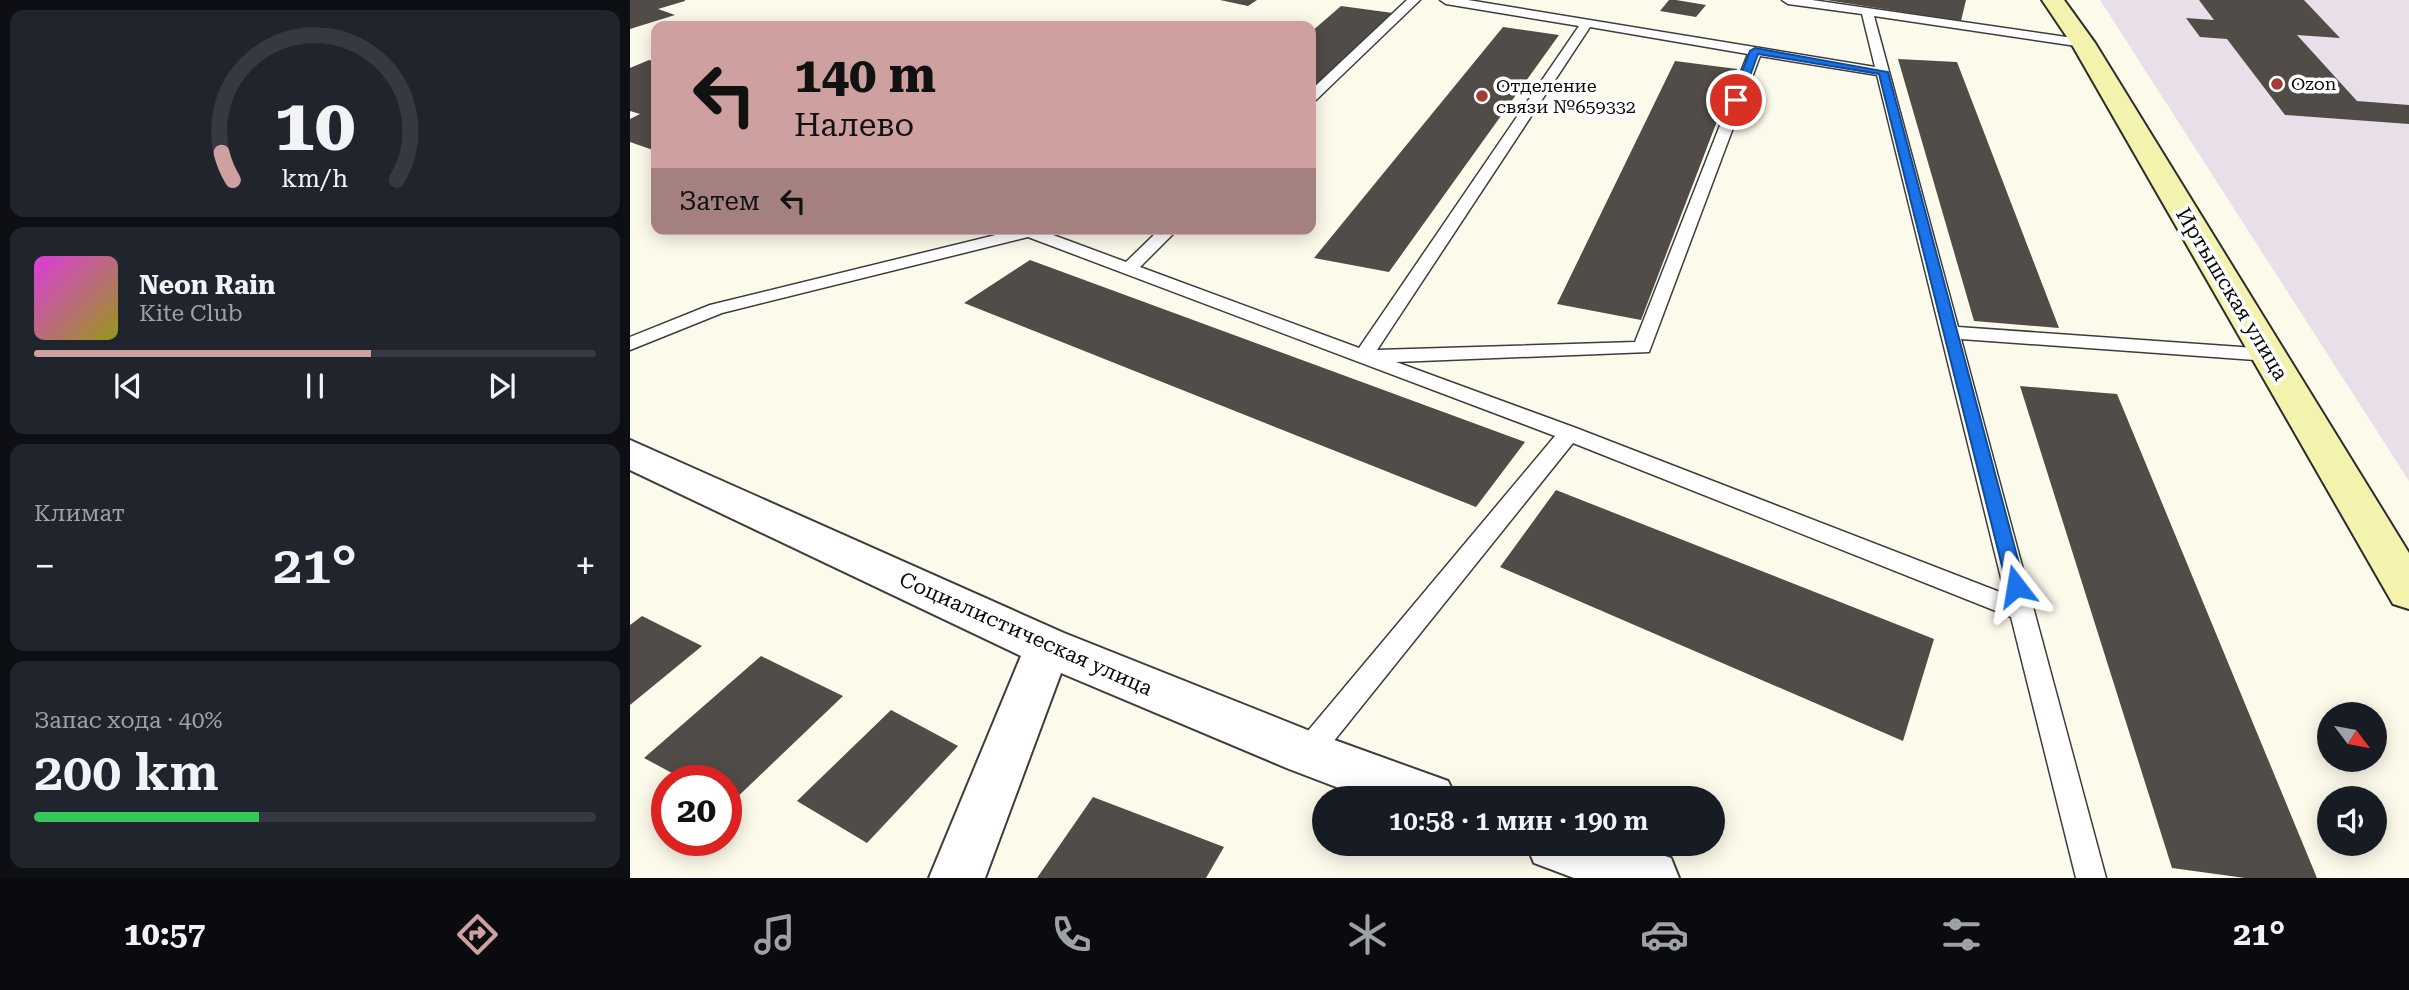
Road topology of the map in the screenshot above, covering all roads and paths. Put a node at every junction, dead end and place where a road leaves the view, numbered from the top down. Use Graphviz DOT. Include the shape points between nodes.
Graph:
graph roads {
  1 [pos="1414,0"];
  2 [pos="1446,0"];
  3 [pos="1788,0"];
  4 [pos="2053,0"];
  5 [pos="1867,12"];
  6 [pos="1587,23"];
  7 [pos="2083,43"];
  8 [pos="1755,51"];
  9 [pos="1883,72"];
  10 [pos="1316,92"];
  11 [pos="1017,235"];
  12 [pos="1037,235"];
  13 [pos="1164,235"];
  14 [pos="1128,269"];
  15 [pos="1950,332"];
  16 [pos="630,344"];
  17 [pos="2269,355"];
  18 [pos="1363,356"];
  19 [pos="1569,433"];
  20 [pos="630,454"];
  21 [pos="2409,591"];
  22 [pos="2022,611"];
  23 [pos="1048,647"];
  24 [pos="1307,752"];
  25 [pos="1398,786"];
  26 [pos="1575,859"];
  27 [pos="957,878"];
  28 [pos="1651,878"];
  29 [pos="2091,878"];
  1 -- 10 [label="lane"];
  2 -- 6 [label="lane"];
  3 -- 5 [label="lane"];
  4 -- 7 [label="main road, Иртышская улица"];
  5 -- 7 [label="lane"];
  5 -- 9 [label="lane"];
  6 -- 8 [label="lane"];
  6 -- 18 [label="lane"];
  7 -- 17 [label="main road, Иртышская улица"];
  8 -- 9 [label="lane"];
  8 -- 18 [label="lane" via="1642,348"];
  9 -- 15 [label="lane"];
  11 -- 16 [label="lane" via="716,309"];
  12 -- 14 [label="lane"];
  13 -- 14 [label="lane"];
  14 -- 18 [label="lane"];
  15 -- 17 [label="lane"];
  15 -- 22 [label="lane"];
  17 -- 21 [label="main road, Иртышская улица"];
  18 -- 19 [label="lane"];
  19 -- 22 [label="lane"];
  19 -- 24 [label="lane"];
  20 -- 23 [label="street, Социалистическая улица"];
  22 -- 29 [label="lane"];
  23 -- 24 [label="street, Социалистическая улица"];
  23 -- 27 [label="street"];
  24 -- 25 [label="street, Социалистическая улица"];
  26 -- 28 [label="street"];
}
